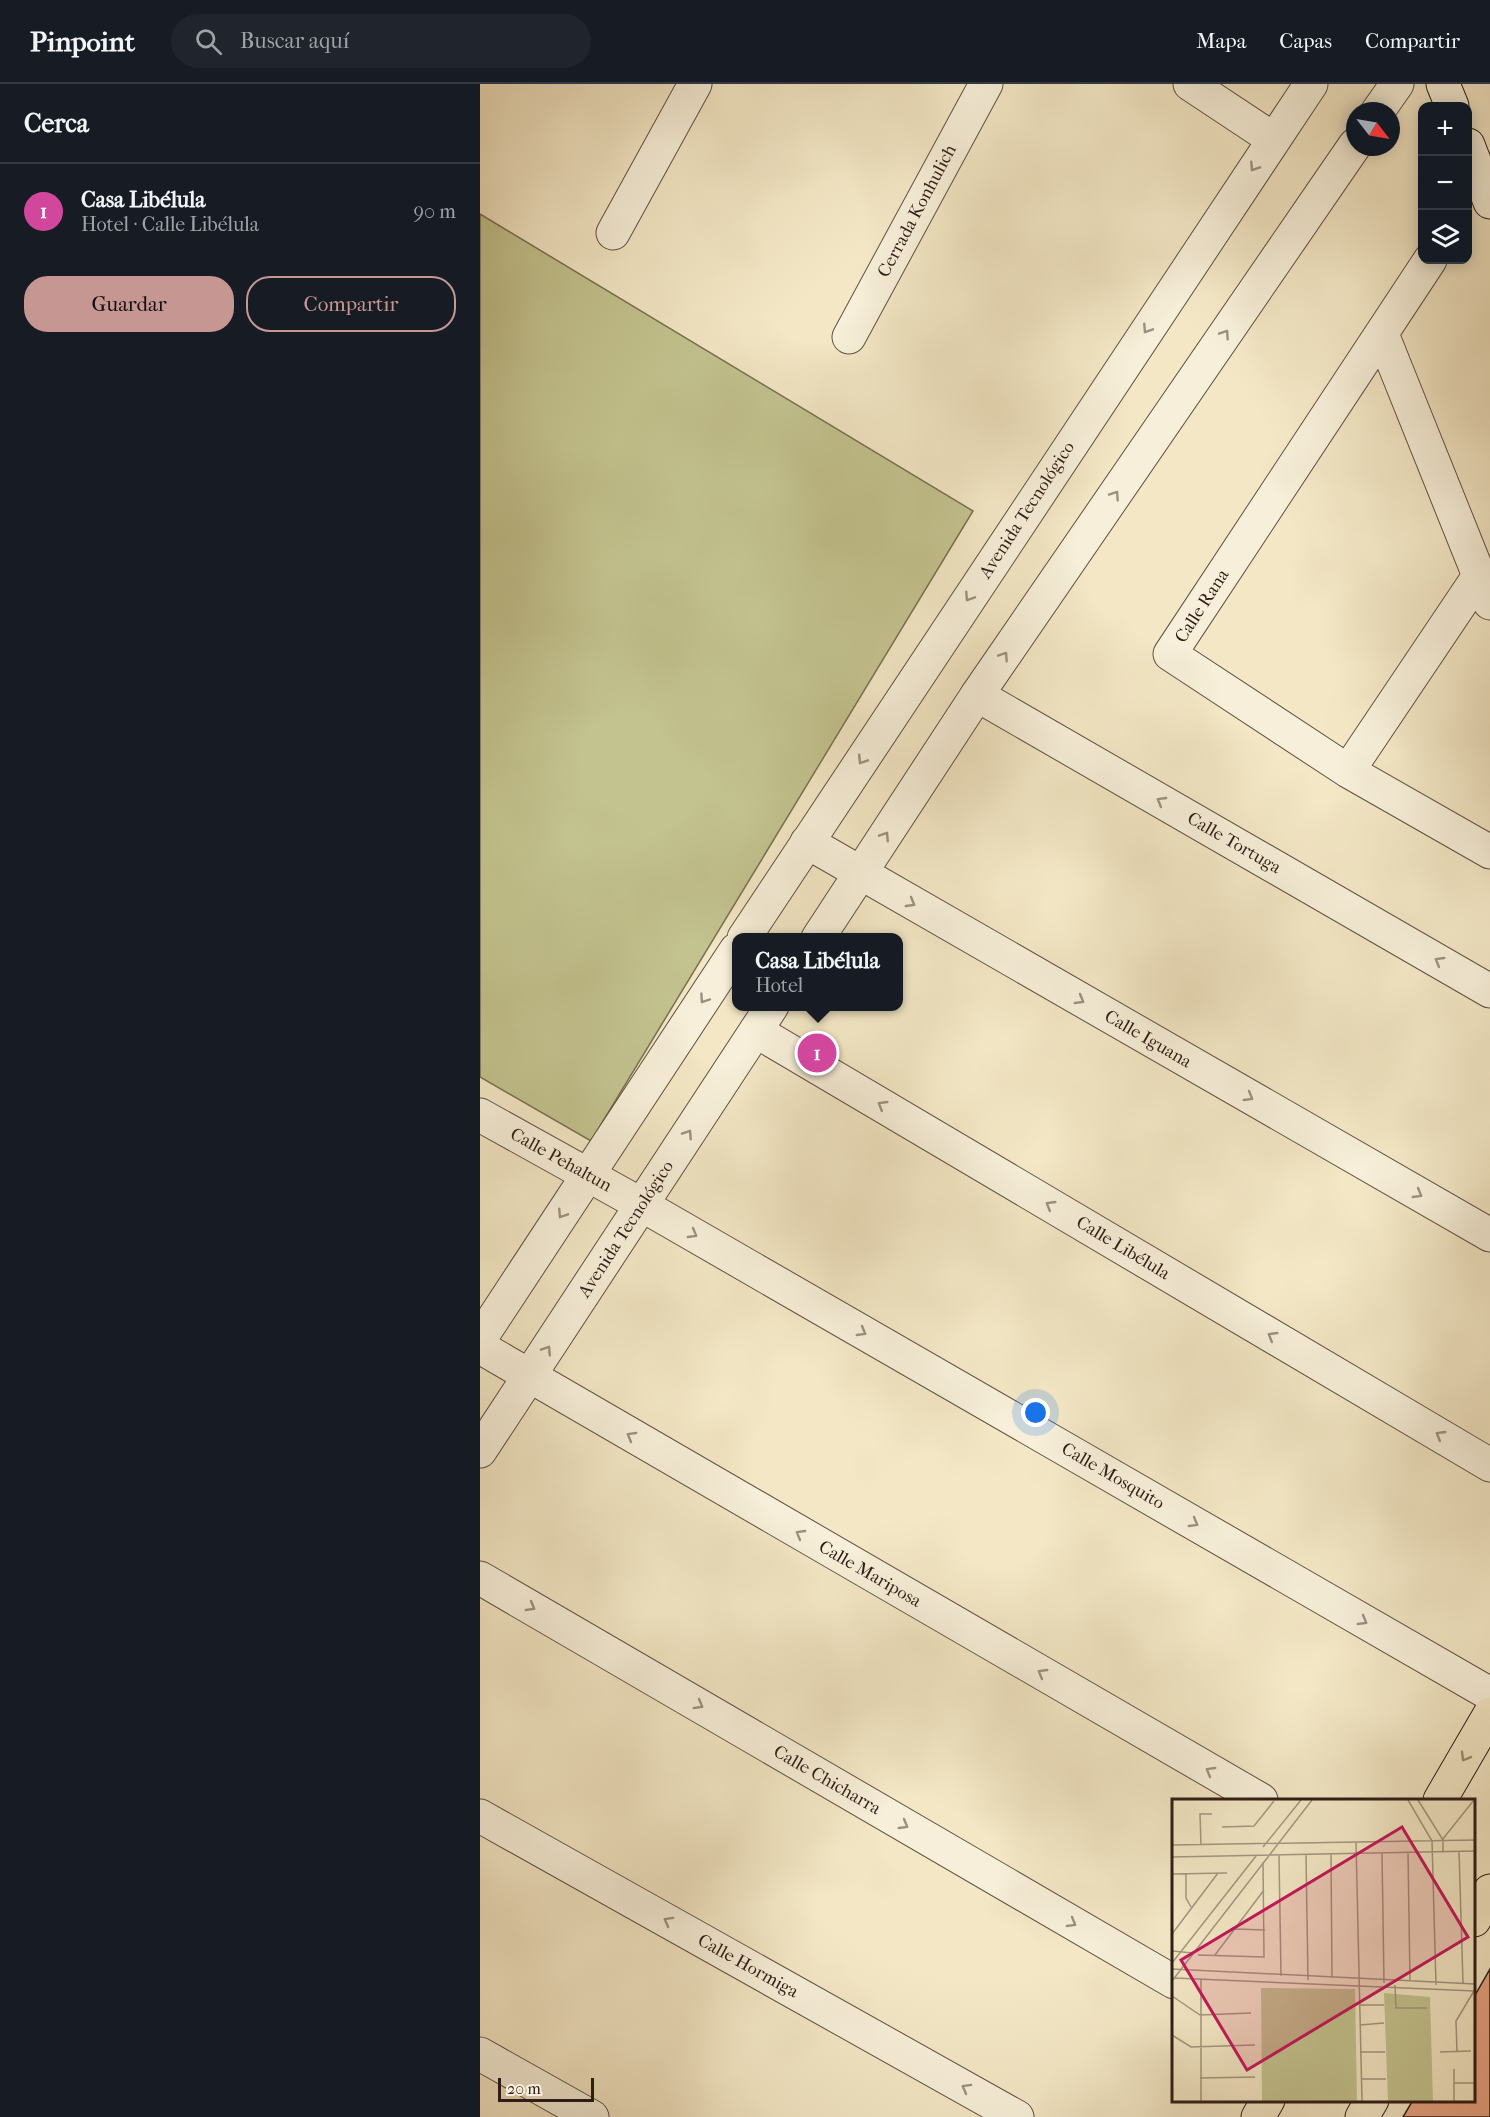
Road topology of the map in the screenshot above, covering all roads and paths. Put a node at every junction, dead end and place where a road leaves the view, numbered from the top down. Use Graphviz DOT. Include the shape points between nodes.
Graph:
graph roads {
  1 [pos="695,84"];
  2 [pos="986,84"];
  3 [pos="1190,84"];
  4 [pos="1311,84"];
  5 [pos="1397,84"];
  6 [pos="1443,84"];
  7 [pos="1384,102"];
  8 [pos="1450,102"];
  9 [pos="1273,139"];
  10 [pos="1347,156"];
  11 [pos="1472,156"];
  12 [pos="1488,192"];
  13 [pos="613,233"];
  14 [pos="1427,264"];
  15 [pos="1382,334"];
  16 [pos="849,337"];
  17 [pos="1484,590"];
  18 [pos="977,695"];
  19 [pos="1348,771"];
  20 [pos="807,842"];
  21 [pos="1490,852"];
  22 [pos="860,874"];
  23 [pos="747,933"];
  24 [pos="821,933"];
  25 [pos="732,956"];
  26 [pos="1490,990"];
  27 [pos="764,1019"];
  28 [pos="480,1115"];
  29 [pos="587,1175"];
  30 [pos="642,1205"];
  31 [pos="1490,1235"];
  32 [pos="480,1339"];
  33 [pos="480,1347"];
  34 [pos="529,1376"];
  35 [pos="481,1448"];
  36 [pos="1490,1465"];
  37 [pos="480,1578"];
  38 [pos="1490,1694"];
  39 [pos="1490,1714"];
  40 [pos="1259,1799"];
  41 [pos="1441,1799"];
  42 [pos="480,1816"];
  43 [pos="1490,1891"];
  44 [pos="1475,1917"];
  45 [pos="1172,1981"];
  46 [pos="480,2054"];
  47 [pos="1267,2102"];
  48 [pos="1370,2102"];
  49 [pos="592,2117"];
  50 [pos="1017,2117"];
  51 [pos="1258,2117"];
  52 [pos="1362,2117"];
  1 -- 13 [label="street"];
  2 -- 16 [label="street, Cerrada Konhulich"];
  3 -- 9 [label="street"];
  4 -- 9 [label="street, Avenida Tecnológico"];
  5 -- 7 [label="street"];
  6 -- 8 [label="street"];
  9 -- 20 [label="street, Avenida Tecnológico, one-way"];
  18 -- 10 [label="street, one-way"];
  11 -- 12 [label="street"];
  14 -- 15 [label="street, Calle Rana"];
  15 -- 17 [label="street"];
  15 -- 19 [label="street, Calle Rana" via="1170,654"];
  17 -- 19 [label="street"];
  22 -- 18 [label="street, one-way"];
  26 -- 18 [label="street, Calle Tortuga, one-way"];
  19 -- 21 [label="street, Calle Rana"];
  20 -- 22 [label="street, Calle Iguana"];
  20 -- 23 [label="street, Avenida Tecnológico"];
  22 -- 24 [label="street"];
  22 -- 31 [label="street, Calle Iguana, one-way"];
  25 -- 29 [label="street, one-way"];
  30 -- 27 [label="street, Avenida Tecnológico, one-way"];
  36 -- 27 [label="street, Calle Libélula, one-way"];
  28 -- 29 [label="street, Calle Pehaltun"];
  29 -- 30 [label="street, Calle Pehaltun"];
  29 -- 32 [label="street, one-way"];
  34 -- 30 [label="street, Avenida Tecnológico, one-way"];
  30 -- 38 [label="street, Calle Mosquito, one-way"];
  33 -- 34 [label="street, Calle Mariposa"];
  34 -- 35 [label="street, Avenida Tecnológico"];
  40 -- 34 [label="street, Calle Mariposa, one-way"];
  37 -- 45 [label="street, Calle Chicharra, one-way"];
  39 -- 41 [label="main road, one-way"];
  50 -- 42 [label="street, Calle Hormiga, one-way"];
  43 -- 44 [label="main road"];
  46 -- 49 [label="street"];
  47 -- 51 [label="main road"];
  48 -- 52 [label="main road"];
}
